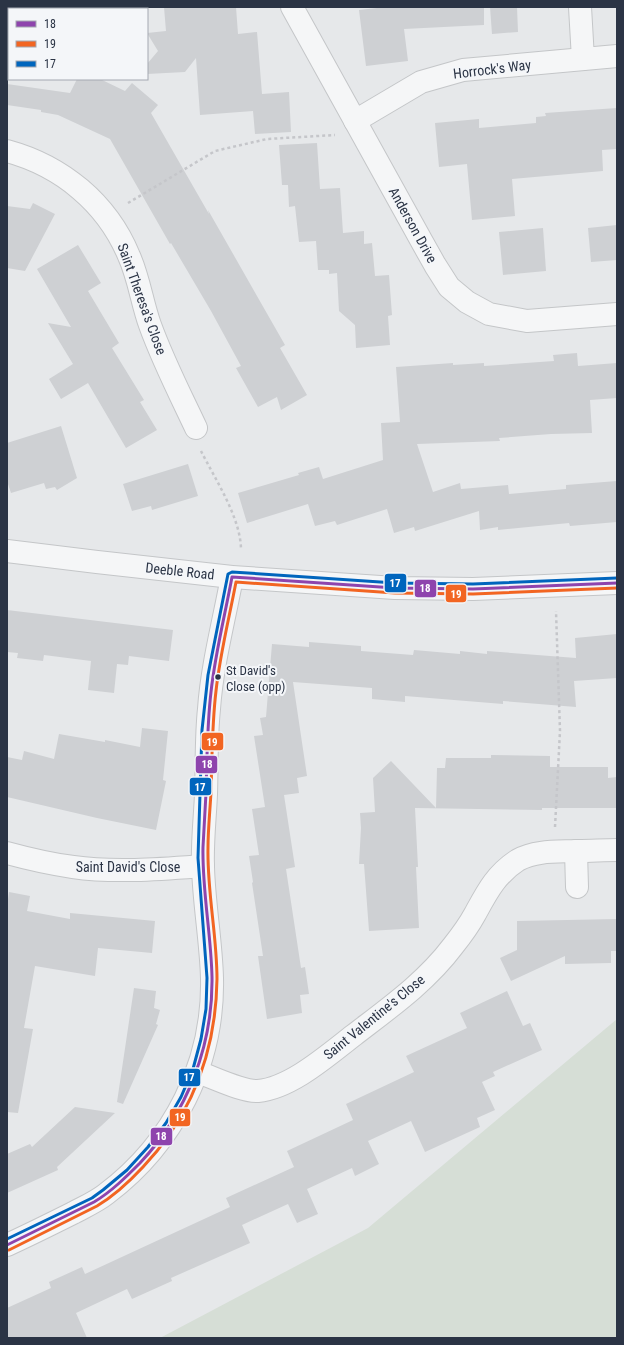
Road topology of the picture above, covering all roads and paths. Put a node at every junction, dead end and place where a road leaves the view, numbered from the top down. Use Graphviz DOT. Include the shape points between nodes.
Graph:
graph roads {
  1 [pos="292,7"];
  2 [pos="580,7"];
  3 [pos="617,56"];
  4 [pos="583,59"];
  5 [pos="356,124"];
  6 [pos="7,151"];
  7 [pos="107,216"];
  8 [pos="617,314"];
  9 [pos="196,428"];
  10 [pos="241,550"];
  11 [pos="7,551"];
  12 [pos="232,577"];
  13 [pos="617,583"];
  14 [pos="556,611"];
  15 [pos="617,850"];
  16 [pos="555,851"];
  17 [pos="576,851"];
  18 [pos="7,853"];
  19 [pos="203,866"];
  20 [pos="577,887"];
  21 [pos="197,1072"];
  22 [pos="7,1245"];
  1 -- 5 [label="street, Anderson Drive"];
  2 -- 4 [label="street"];
  3 -- 4 [label="street, Horrock's Way"];
  4 -- 5 [label="street, Horrock's Way" via="463,70 441,76 421,82"];
  5 -- 7 [label="path" via="343,135 267,139 215,151"];
  5 -- 8 [label="street, Anderson Drive" via="435,265 449,287 467,302 489,314 527,321"];
  6 -- 7 [label="street, Saint Theresa's Close" via="61,174 92,199"];
  7 -- 9 [label="street, Saint Theresa's Close" via="129,256 154,337"];
  9 -- 10 [label="path" via="194,438 232,513 241,541"];
  11 -- 12 [label="street, Deeble Road"];
  12 -- 13 [label="street, Deeble Road" via="395,588 473,589"];
  12 -- 19 [label="street" via="209,709"];
  14 -- 16 [label="path" via="560,731"];
  15 -- 17 [label="street, Saint Valentine's Close"];
  16 -- 17 [label="street, Saint Valentine's Close"];
  16 -- 21 [label="street, Saint Valentine's Close" via="519,860 506,870 484,896 449,952 430,972 404,996 293,1078 268,1089 256,1091"];
  17 -- 20 [label="street"];
  18 -- 19 [label="street, Saint David's Close" via="74,868 143,870"];
  19 -- 21 [label="street" via="212,979 207,1041"];
  21 -- 22 [label="street" via="183,1105 166,1133 126,1177 88,1206"];
}
